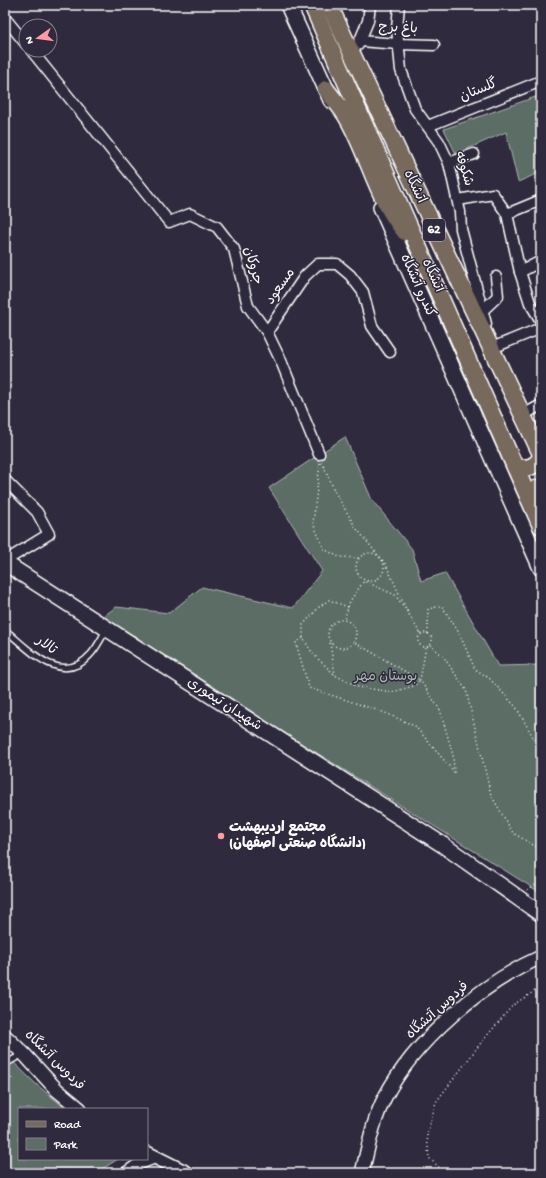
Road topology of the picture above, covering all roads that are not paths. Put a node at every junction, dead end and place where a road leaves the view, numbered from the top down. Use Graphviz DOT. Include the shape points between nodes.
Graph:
graph roads {
  1 [pos="288,5"];
  2 [pos="312,5"];
  3 [pos="329,5"];
  4 [pos="370,5"];
  5 [pos="399,5"];
  6 [pos="5,18"];
  7 [pos="18,34"];
  8 [pos="360,41"];
  9 [pos="398,44"];
  10 [pos="434,44"];
  11 [pos="353,55"];
  12 [pos="37,58"];
  13 [pos="541,81"];
  14 [pos="326,89"];
  15 [pos="428,126"];
  16 [pos="474,154"];
  17 [pos="449,163"];
  18 [pos="458,200"];
  19 [pos="541,200"];
  20 [pos="507,214"];
  21 [pos="420,248"];
  22 [pos="541,261"];
  23 [pos="520,272"];
  24 [pos="496,277"];
  25 [pos="482,311"];
  26 [pos="541,321"];
  27 [pos="541,328"];
  28 [pos="267,332"];
  29 [pos="492,348"];
  30 [pos="390,352"];
  31 [pos="541,405"];
  32 [pos="523,414"];
  33 [pos="318,454"];
  34 [pos="541,456"];
  35 [pos="515,467"];
  36 [pos="5,480"];
  37 [pos="541,487"];
  38 [pos="528,497"];
  39 [pos="541,526"];
  40 [pos="5,562"];
  41 [pos="541,568"];
  42 [pos="107,629"];
  43 [pos="5,630"];
  44 [pos="444,845"];
  45 [pos="541,907"];
  46 [pos="541,914"];
  47 [pos="539,956"];
  48 [pos="5,1036"];
  49 [pos="24,1054"];
  50 [pos="5,1064"];
  51 [pos="79,1108"];
  52 [pos="151,1155"];
  53 [pos="144,1160"];
  54 [pos="125,1173"];
  55 [pos="187,1173"];
  56 [pos="362,1173"];
  1 -- 14 [label="main road, کندرو آتشگاه"];
  2 -- 21 [label="main road, آتشگاه / 62"];
  3 -- 11 [label="main road, اتشگاه / 62"];
  4 -- 8 [label="street" via="368,21"];
  5 -- 9 [label="street, شکوفه"];
  6 -- 7 [label="street"];
  8 -- 9 [label="street, باغ برج"];
  8 -- 11 [label="street"];
  9 -- 10 [label="street, باغ برج"];
  9 -- 15 [label="street, شکوفه" via="401,70 415,108"];
  11 -- 29 [label="main road, اتشگاه / 62"];
  12 -- 28 [label="street, جروکان" via="169,222 190,214 217,227 234,249 248,306"];
  13 -- 15 [label="street, گلستان"];
  14 -- 21 [label="main road" via="347,119 382,197 397,223"];
  14 -- 41 [label="main road, کندرو آتشگاه" via="395,236"];
  15 -- 17 [label="street, شکوفه"];
  16 -- 17 [label="street"];
  17 -- 18 [label="street, شکوفه"];
  18 -- 20 [label="street" via="493,194"];
  18 -- 25 [label="street, شکوفه" via="461,230"];
  19 -- 20 [label="street"];
  20 -- 23 [label="street"];
  21 -- 35 [label="main road, آتشگاه / 62"];
  22 -- 23 [label="street"];
  23 -- 26 [label="street" via="530,303"];
  24 -- 25 [label="street" via="498,296"];
  25 -- 29 [label="street, شکوفه"];
  27 -- 29 [label="street"];
  28 -- 30 [label="street, مسعود" via="305,276 318,264 337,264 350,275 363,292 372,326"];
  28 -- 33 [label="street, جروکان"];
  29 -- 32 [label="main road, اتشگاه / 62"];
  31 -- 32 [label="street"];
  32 -- 34 [label="main road, اتشگاه / 62"];
  34 -- 35 [label="main road" via="532,467"];
  35 -- 38 [label="main road, آتشگاه / 62"];
  36 -- 40 [label="street" via="37,512 49,534"];
  37 -- 38 [label="main road"];
  38 -- 39 [label="main road, آتشگاه / 62"];
  40 -- 42 [label="main road, شهیدان تیموری"];
  42 -- 43 [label="lane, تالار" via="84,662 58,668 49,665"];
  42 -- 44 [label="main road, شهیدان تیموری"];
  44 -- 45 [label="main road, شهیدان تیموری"];
  44 -- 46 [label="main road, شهیدان تیموری"];
  47 -- 56 [label="street, فردوس آتشگاه" via="490,986 445,1022 408,1062 385,1098 370,1138"];
  48 -- 49 [label="street, فردوس آتشگاه"];
  49 -- 50 [label="lane"];
  49 -- 51 [label="street, فردوس آتشگاه" via="57,1090"];
  52 -- 55 [label="street"];
  53 -- 54 [label="street"];
}
